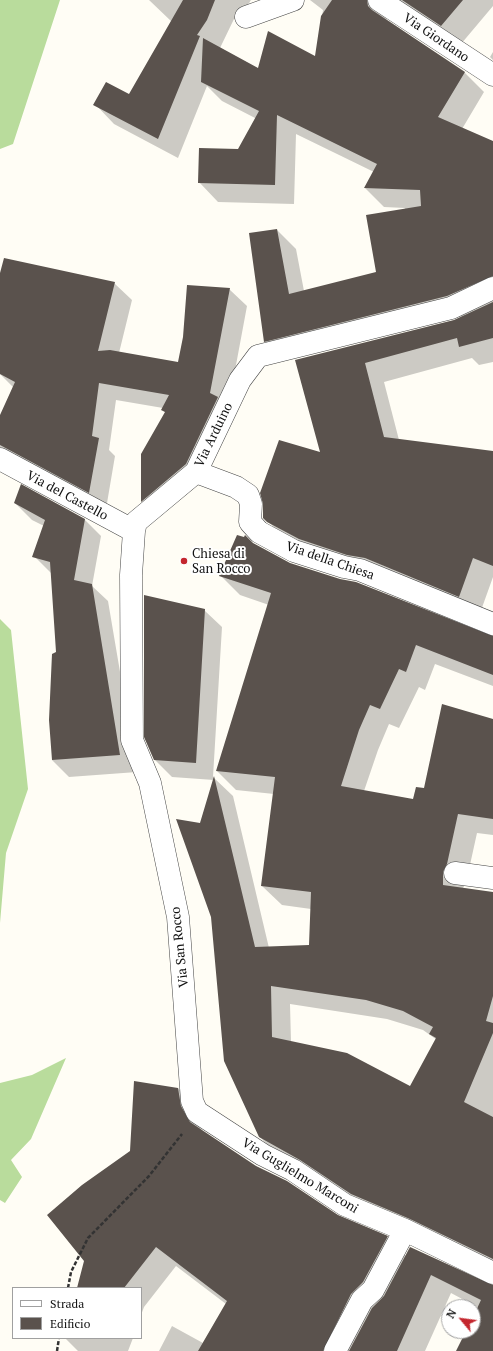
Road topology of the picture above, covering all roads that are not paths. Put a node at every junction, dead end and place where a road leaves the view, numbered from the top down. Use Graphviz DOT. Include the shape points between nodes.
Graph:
graph roads {
  1 [pos="293,0"];
  2 [pos="379,0"];
  3 [pos="246,17"];
  4 [pos="493,75"];
  5 [pos="493,288"];
  6 [pos="0,459"];
  7 [pos="196,472"];
  8 [pos="134,531"];
  9 [pos="493,624"];
  10 [pos="150,783"];
  11 [pos="455,873"];
  12 [pos="493,878"];
  13 [pos="197,1112"];
  14 [pos="405,1230"];
  15 [pos="493,1273"];
  16 [pos="335,1351"];
  1 -- 3 [label="street"];
  2 -- 4 [label="street, Via Giordano"];
  5 -- 7 [label="street, Via Arduino" via="452,308 258,356 240,380"];
  6 -- 8 [label="street, Via del Castello"];
  7 -- 8 [label="street, Via Arduino" via="136,522"];
  7 -- 9 [label="street, Via della Chiesa" via="236,487 248,495 251,504 250,522 259,532 287,547 337,565 360,570"];
  8 -- 10 [label="street, Via Arduino" via="131,575 132,740"];
  10 -- 13 [label="street, Via San Rocco" via="178,917 192,1102"];
  11 -- 12 [label="street"];
  13 -- 14 [label="street, Via Guglielmo Marconi" via="263,1156 293,1170 345,1205"];
  14 -- 15 [label="street, Via Guglielmo Marconi"];
  14 -- 16 [label="street" via="373,1290 362,1300"];
}
